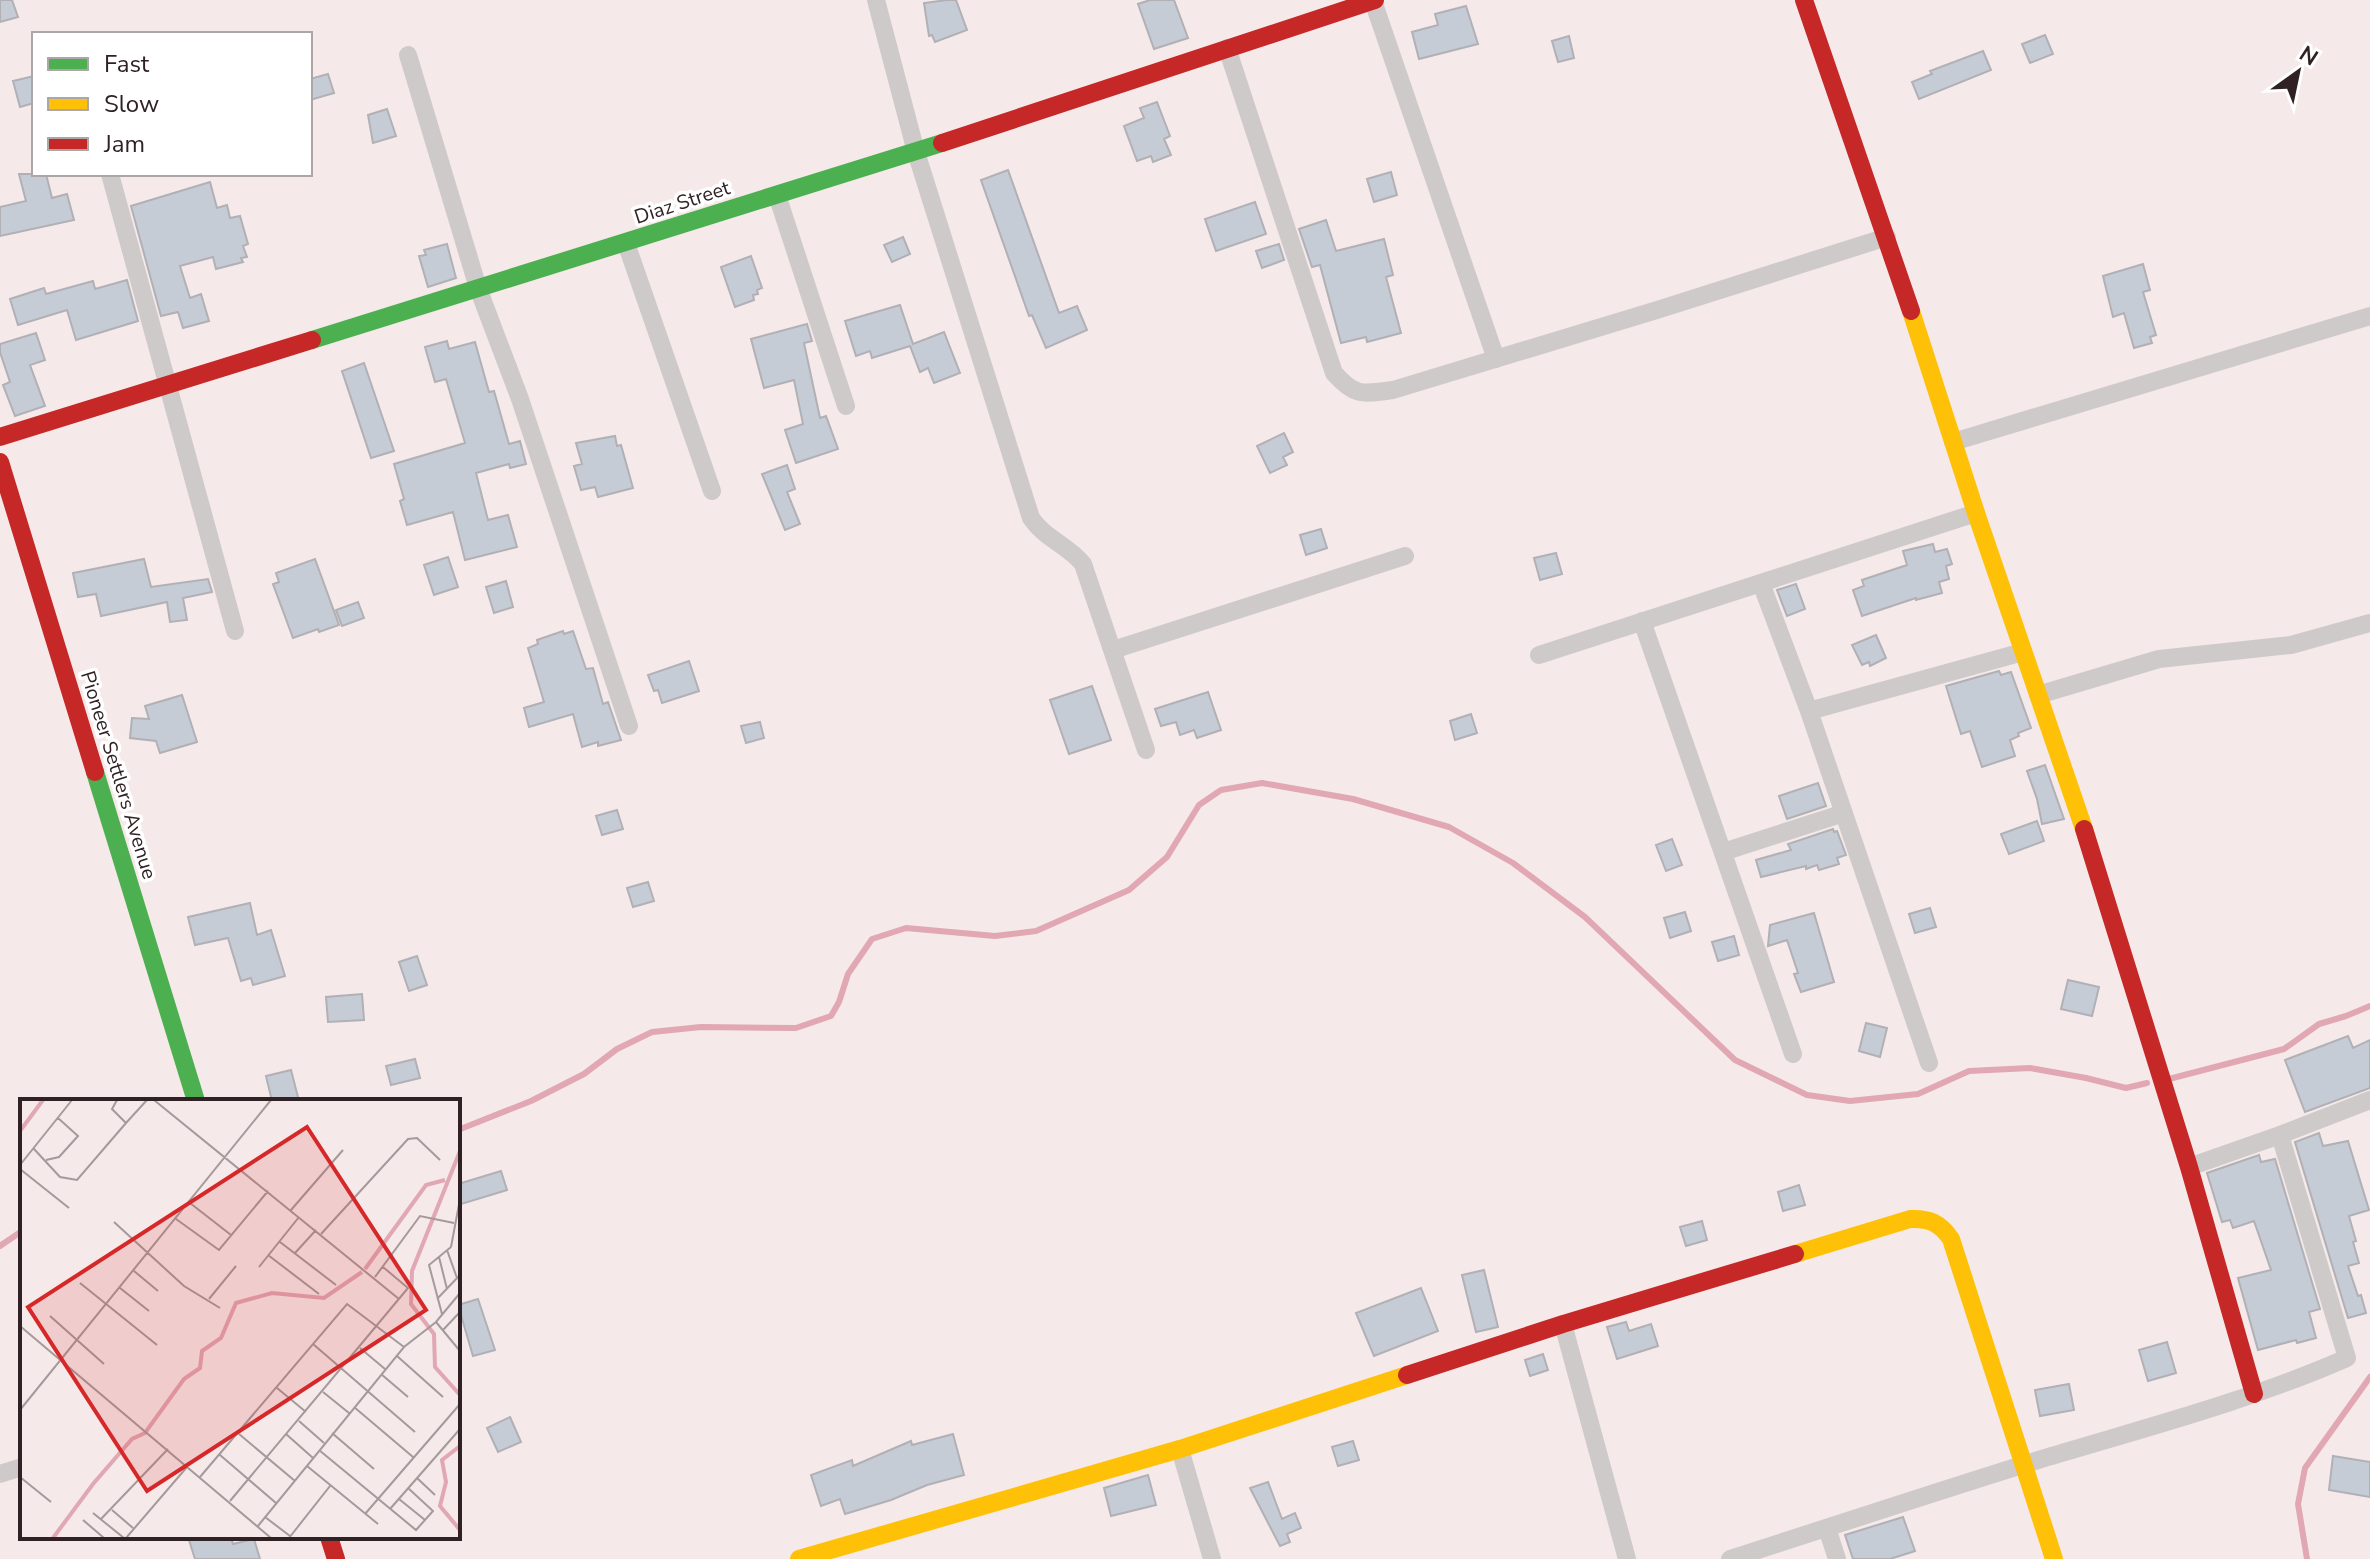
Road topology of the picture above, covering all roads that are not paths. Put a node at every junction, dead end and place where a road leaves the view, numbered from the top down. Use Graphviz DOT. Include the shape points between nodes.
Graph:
graph roads {
  1 [pos="876,0"];
  2 [pos="1374,0"];
  3 [pos="1804,0"];
  4 [pos="1227,48"];
  5 [pos="408,55"];
  6 [pos="916,152"];
  7 [pos="111,176"];
  8 [pos="777,195"];
  9 [pos="1887,237"];
  10 [pos="626,243"];
  11 [pos="478,288"];
  12 [pos="2370,316"];
  13 [pos="1496,359"];
  14 [pos="167,385"];
  15 [pos="846,406"];
  16 [pos="0,437"];
  17 [pos="1953,442"];
  18 [pos="0,462"];
  19 [pos="712,491"];
  20 [pos="1976,513"];
  21 [pos="1405,556"];
  22 [pos="1761,583"];
  23 [pos="1642,621"];
  24 [pos="2370,623"];
  25 [pos="235,631"];
  26 [pos="1113,650"];
  27 [pos="2023,652"];
  28 [pos="1539,655"];
  29 [pos="2038,695"];
  30 [pos="1809,711"];
  31 [pos="629,726"];
  32 [pos="1146,750"];
  33 [pos="1844,813"];
  34 [pos="1723,852"];
  35 [pos="1793,1054"];
  36 [pos="1929,1063"];
  37 [pos="195,1099"];
  38 [pos="2370,1100"];
  39 [pos="2280,1135"];
  40 [pos="2189,1167"];
  41 [pos="1563,1324"];
  42 [pos="2254,1394"];
  43 [pos="1180,1449"];
  44 [pos="2025,1464"];
  45 [pos="20,1468"];
  46 [pos="0,1474"];
  47 [pos="1827,1528"];
  48 [pos="330,1539"];
  49 [pos="336,1559"];
  50 [pos="799,1559"];
  51 [pos="1212,1559"];
  52 [pos="1627,1559"];
  53 [pos="1730,1559"];
  54 [pos="1837,1559"];
  55 [pos="2054,1559"];
  1 -- 6 [label="street"];
  2 -- 4 [label="street, Diaz Street"];
  2 -- 13 [label="street"];
  3 -- 9 [label="street"];
  4 -- 6 [label="street, Diaz Street"];
  4 -- 13 [label="street" via="1334,373 1346,388 1365,394 1393,390"];
  5 -- 11 [label="street"];
  6 -- 8 [label="street, Diaz Street"];
  6 -- 26 [label="street" via="1031,518 1083,564"];
  7 -- 14 [label="street"];
  8 -- 10 [label="street, Diaz Street"];
  8 -- 15 [label="street"];
  9 -- 13 [label="street"];
  9 -- 17 [label="street"];
  10 -- 11 [label="street, Diaz Street"];
  10 -- 19 [label="street"];
  11 -- 14 [label="street, Diaz Street"];
  11 -- 31 [label="street"];
  12 -- 17 [label="street"];
  14 -- 16 [label="street, Diaz Street"];
  14 -- 25 [label="street"];
  17 -- 20 [label="street"];
  18 -- 37 [label="street, Pioneer Settlers Avenue"];
  20 -- 22 [label="street"];
  20 -- 27 [label="street"];
  21 -- 26 [label="street"];
  22 -- 23 [label="street"];
  22 -- 30 [label="street"];
  23 -- 28 [label="street"];
  23 -- 34 [label="street"];
  24 -- 29 [label="street" via="2291,645 2159,659"];
  26 -- 32 [label="street"];
  27 -- 29 [label="street"];
  27 -- 30 [label="street"];
  29 -- 40 [label="street"];
  30 -- 33 [label="street"];
  33 -- 34 [label="street"];
  33 -- 36 [label="street"];
  34 -- 35 [label="street"];
  38 -- 39 [label="street"];
  39 -- 40 [label="street"];
  39 -- 42 [label="street" via="2347,1358"];
  40 -- 42 [label="street"];
  41 -- 43 [label="street"];
  41 -- 44 [label="street" via="1910,1219 1934,1220 1951,1239"];
  41 -- 52 [label="street"];
  42 -- 44 [label="street"];
  43 -- 50 [label="street"];
  43 -- 51 [label="street"];
  44 -- 47 [label="street"];
  44 -- 55 [label="street"];
  45 -- 46 [label="street"];
  47 -- 53 [label="street"];
  47 -- 54 [label="street"];
  48 -- 49 [label="street"];
}
